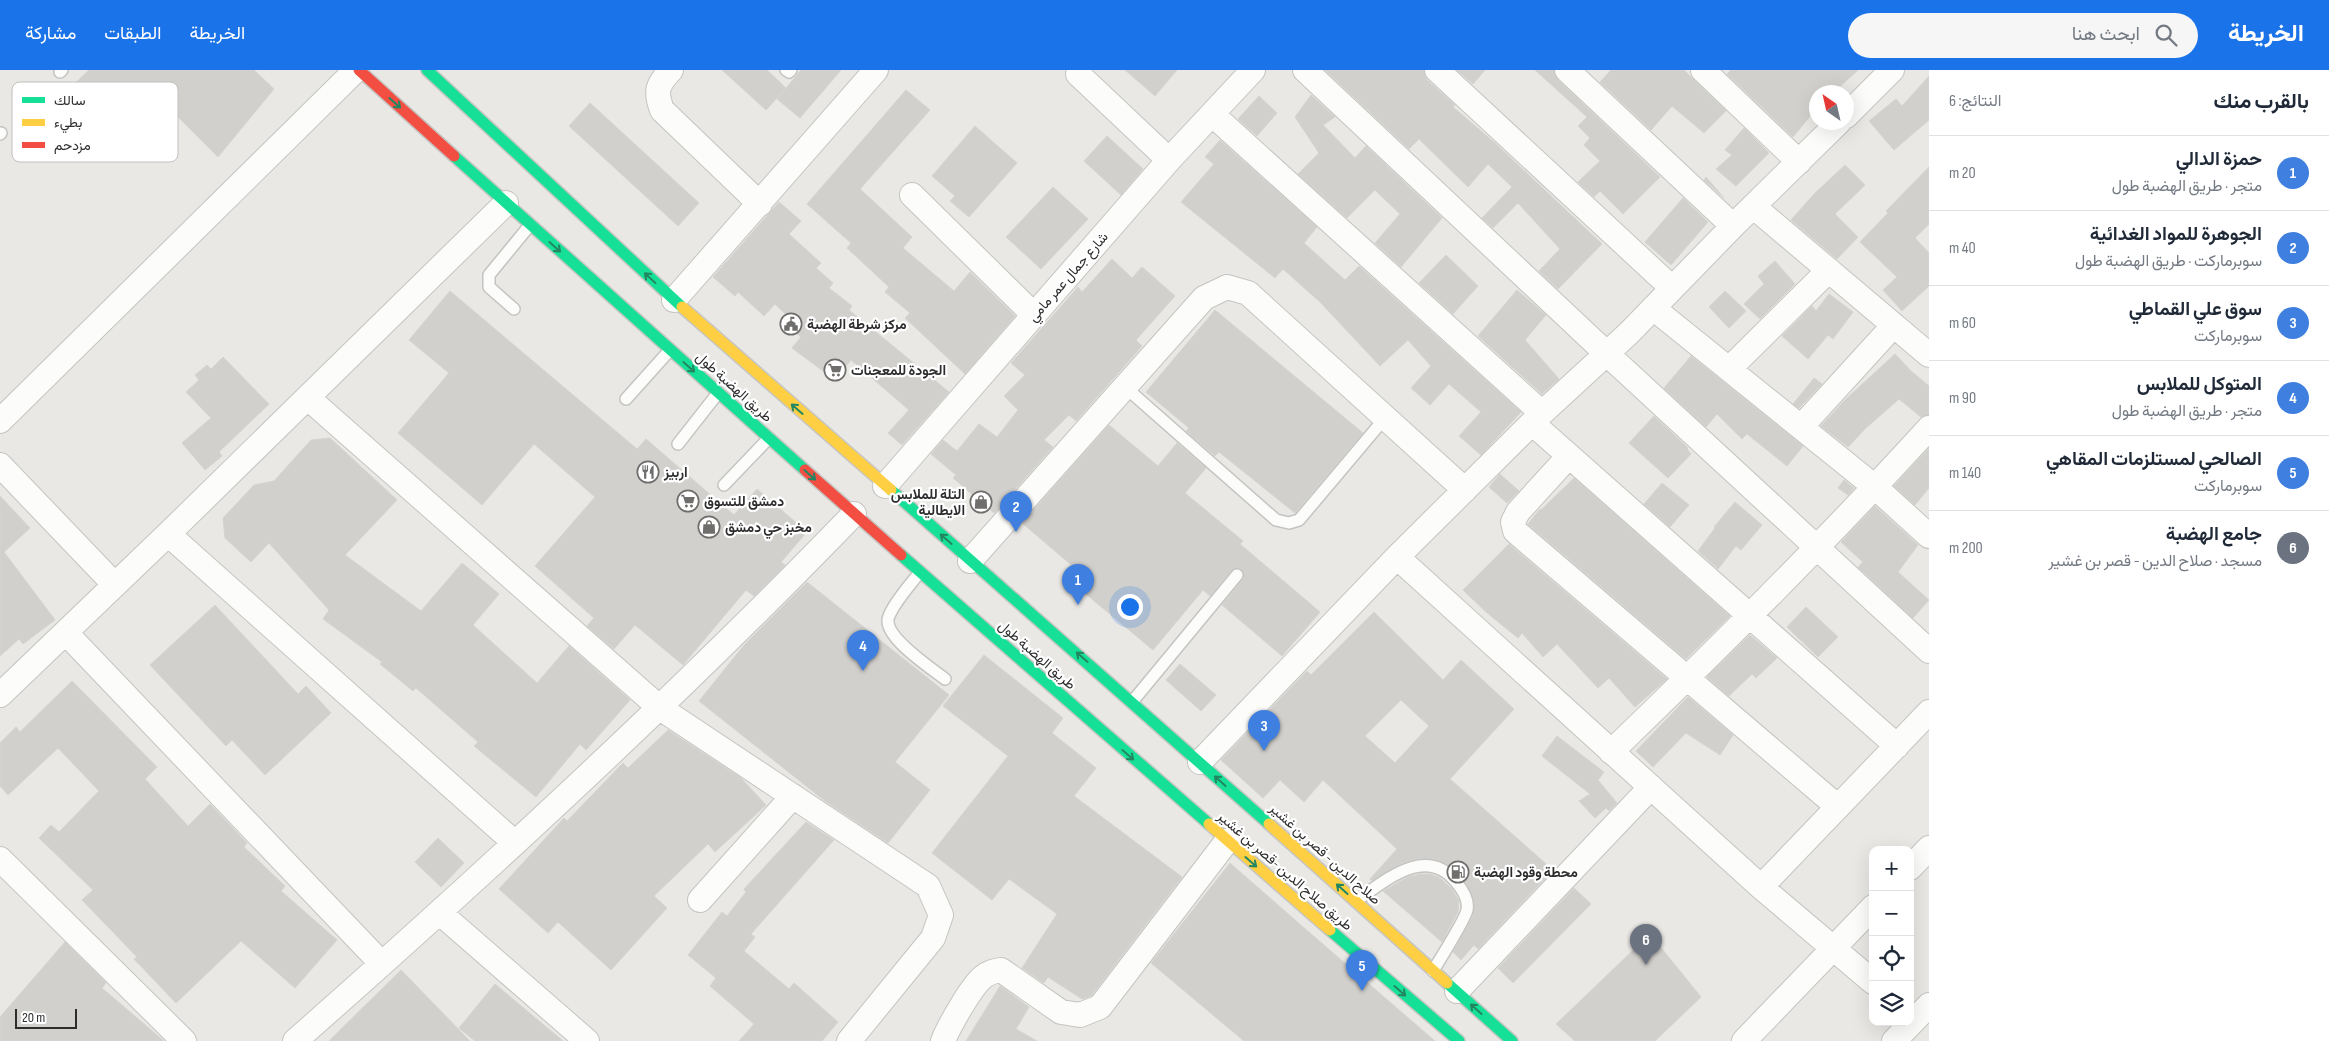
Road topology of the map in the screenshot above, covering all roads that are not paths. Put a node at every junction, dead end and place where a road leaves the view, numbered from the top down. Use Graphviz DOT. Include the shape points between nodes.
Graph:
graph roads {
  1 [pos="358,70"];
  2 [pos="427,70"];
  3 [pos="671,70"];
  4 [pos="786,70"];
  5 [pos="791,70"];
  6 [pos="876,70"];
  7 [pos="1253,70"];
  8 [pos="1305,70"];
  9 [pos="1438,70"];
  10 [pos="1567,70"];
  11 [pos="1709,72"];
  12 [pos="1884,73"];
  13 [pos="1078,74"];
  14 [pos="1854,107"];
  15 [pos="1213,115"];
  16 [pos="1831,130"];
  17 [pos="1169,160"];
  18 [pos="1799,162"];
  19 [pos="912,195"];
  20 [pos="506,204"];
  21 [pos="760,204"];
  22 [pos="1754,207"];
  23 [pos="530,225"];
  24 [pos="1733,226"];
  25 [pos="1829,270"];
  26 [pos="1672,288"];
  27 [pos="674,300"];
  28 [pos="1653,308"];
  29 [pos="514,309"];
  30 [pos="1034,315"];
  31 [pos="1894,325"];
  32 [pos="670,350"];
  33 [pos="1606,353"];
  34 [pos="1929,355"];
  35 [pos="1729,369"];
  36 [pos="1125,388"];
  37 [pos="718,393"];
  38 [pos="308,398"];
  39 [pos="626,399"];
  40 [pos="2,415"];
  41 [pos="1385,418"];
  42 [pos="1537,418"];
  43 [pos="1801,427"];
  44 [pos="1929,428"];
  45 [pos="769,438"];
  46 [pos="678,444"];
  47 [pos="1569,456"];
  48 [pos="0,465"];
  49 [pos="724,485"];
  50 [pos="885,486"];
  51 [pos="1875,487"];
  52 [pos="1465,490"];
  53 [pos="854,514"];
  54 [pos="168,534"];
  55 [pos="1929,536"];
  56 [pos="1817,548"];
  57 [pos="1397,557"];
  58 [pos="970,561"];
  59 [pos="920,572"];
  60 [pos="1237,575"];
  61 [pos="115,585"];
  62 [pos="1750,616"];
  63 [pos="66,633"];
  64 [pos="1929,651"];
  65 [pos="1689,678"];
  66 [pos="945,680"];
  67 [pos="1118,690"];
  68 [pos="0,695"];
  69 [pos="1132,702"];
  70 [pos="660,708"];
  71 [pos="1929,712"];
  72 [pos="1092,722"];
  73 [pos="1897,746"];
  74 [pos="1611,752"];
  75 [pos="1200,762"];
  76 [pos="1651,787"];
  77 [pos="793,796"];
  78 [pos="1838,807"];
  79 [pos="1227,842"];
  80 [pos="515,843"];
  81 [pos="1929,848"];
  82 [pos="0,859"];
  83 [pos="1914,864"];
  84 [pos="1761,887"];
  85 [pos="700,900"];
  86 [pos="1355,901"];
  87 [pos="1869,911"];
  88 [pos="440,913"];
  89 [pos="1834,948"];
  90 [pos="382,964"];
  91 [pos="1433,971"];
  92 [pos="1872,981"];
  93 [pos="1457,991"];
  94 [pos="1921,1018"];
  95 [pos="184,1041"];
  96 [pos="295,1041"];
  97 [pos="587,1041"];
  98 [pos="849,1041"];
  99 [pos="942,1041"];
  100 [pos="1459,1041"];
  101 [pos="1512,1041"];
  102 [pos="1744,1041"];
  103 [pos="1894,1041"];
  1 -- 20 [label="highway, طريق الهضبة طول, one-way"];
  1 -- 40 [label="street"];
  27 -- 2 [label="highway, طريق الهضبة طول, one-way"];
  3 -- 21 [label="street" via="661,81 657,96 662,110"];
  4 -- 5 [label="lane"];
  6 -- 21 [label="street"];
  7 -- 15 [label="street, شارع جمال عمر مامي"];
  8 -- 33 [label="street"];
  9 -- 26 [label="street"];
  10 -- 24 [label="street"];
  11 -- 18 [label="street"];
  12 -- 14 [label="street"];
  13 -- 17 [label="street"];
  15 -- 17 [label="street, شارع جمال عمر مامي"];
  15 -- 42 [label="street"];
  16 -- 18 [label="street"];
  17 -- 30 [label="street, شارع جمال عمر مامي"];
  18 -- 22 [label="street"];
  19 -- 30 [label="street"];
  20 -- 23 [label="highway, طريق الهضبة طول"];
  20 -- 38 [label="street"];
  21 -- 27 [label="street"];
  22 -- 24 [label="street"];
  22 -- 25 [label="street"];
  23 -- 29 [label="lane" via="489,275 489,287"];
  23 -- 32 [label="highway, طريق الهضبة طول, one-way"];
  24 -- 26 [label="street"];
  25 -- 31 [label="street"];
  25 -- 35 [label="street"];
  26 -- 28 [label="street"];
  50 -- 27 [label="highway, طريق الهضبة طول, one-way"];
  28 -- 33 [label="street"];
  28 -- 35 [label="street"];
  30 -- 50 [label="street, شارع جمال عمر مامي"];
  31 -- 34 [label="street"];
  31 -- 43 [label="street"];
  32 -- 37 [label="highway, طريق الهضبة طول, one-way"];
  32 -- 39 [label="lane"];
  33 -- 42 [label="street"];
  33 -- 56 [label="street"];
  35 -- 43 [label="street"];
  36 -- 41 [label="street" via="1204,298 1227,288 1248,293"];
  36 -- 41 [label="lane" via="1276,520 1289,523 1299,520"];
  36 -- 58 [label="street"];
  37 -- 45 [label="highway, طريق الهضبة طول"];
  37 -- 46 [label="lane"];
  38 -- 54 [label="street"];
  38 -- 70 [label="street"];
  41 -- 52 [label="street"];
  42 -- 47 [label="street"];
  42 -- 52 [label="street"];
  43 -- 51 [label="street"];
  44 -- 51 [label="street"];
  45 -- 49 [label="lane"];
  45 -- 53 [label="highway, طريق الهضبة طول, one-way"];
  47 -- 62 [label="street"];
  47 -- 65 [label="street" via="1518,512 1513,522 1515,531"];
  48 -- 61 [label="street"];
  58 -- 50 [label="highway, طريق الهضبة طول, one-way"];
  51 -- 55 [label="street"];
  51 -- 56 [label="street"];
  52 -- 57 [label="street"];
  53 -- 59 [label="highway, طريق الهضبة طول"];
  53 -- 70 [label="street"];
  54 -- 61 [label="street"];
  54 -- 80 [label="street"];
  56 -- 62 [label="street"];
  56 -- 64 [label="street"];
  57 -- 74 [label="street"];
  57 -- 75 [label="street"];
  67 -- 58 [label="highway, طريق الهضبة طول, one-way"];
  59 -- 66 [label="lane" via="888,617 888,630"];
  59 -- 72 [label="highway, طريق الهضبة طول"];
  60 -- 69 [label="lane"];
  61 -- 63 [label="street"];
  62 -- 65 [label="street"];
  62 -- 73 [label="street"];
  63 -- 68 [label="street"];
  63 -- 90 [label="street"];
  65 -- 74 [label="street"];
  65 -- 78 [label="street"];
  67 -- 69 [label="highway, صلاح الدين - قصر بن غشير"];
  69 -- 75 [label="highway, صلاح الدين - قصر بن غشير"];
  70 -- 77 [label="street"];
  70 -- 80 [label="street"];
  71 -- 73 [label="street"];
  72 -- 79 [label="highway, طريق صلاح الدين -قصر بن غشير, one-way"];
  73 -- 78 [label="street"];
  74 -- 76 [label="street"];
  86 -- 75 [label="highway, صلاح الدين - قصر بن غشير, one-way"];
  76 -- 84 [label="street"];
  76 -- 93 [label="street"];
  77 -- 85 [label="street"];
  77 -- 98 [label="street" via="928,886 941,915 933,938"];
  78 -- 84 [label="street"];
  79 -- 99 [label="street" via="1100,1007 1080,1015 1061,1012 1001,970 990,971 981,978"];
  79 -- 100 [label="highway, طريق صلاح الدين -قصر بن غشير, one-way"];
  80 -- 88 [label="street"];
  81 -- 83 [label="street"];
  82 -- 95 [label="street"];
  84 -- 89 [label="street"];
  86 -- 91 [label="highway, صلاح الدين - قصر بن غشير"];
  86 -- 91 [label="lane" via="1404,870 1426,864 1451,876 1463,891 1467,910"];
  87 -- 89 [label="street"];
  88 -- 90 [label="street"];
  88 -- 97 [label="street"];
  89 -- 92 [label="street"];
  89 -- 102 [label="street"];
  90 -- 96 [label="street"];
  91 -- 93 [label="highway, صلاح الدين - قصر بن غشير"];
  101 -- 93 [label="highway, صلاح الدين - قصر بن غشير, one-way"];
  94 -- 103 [label="street"];
}
